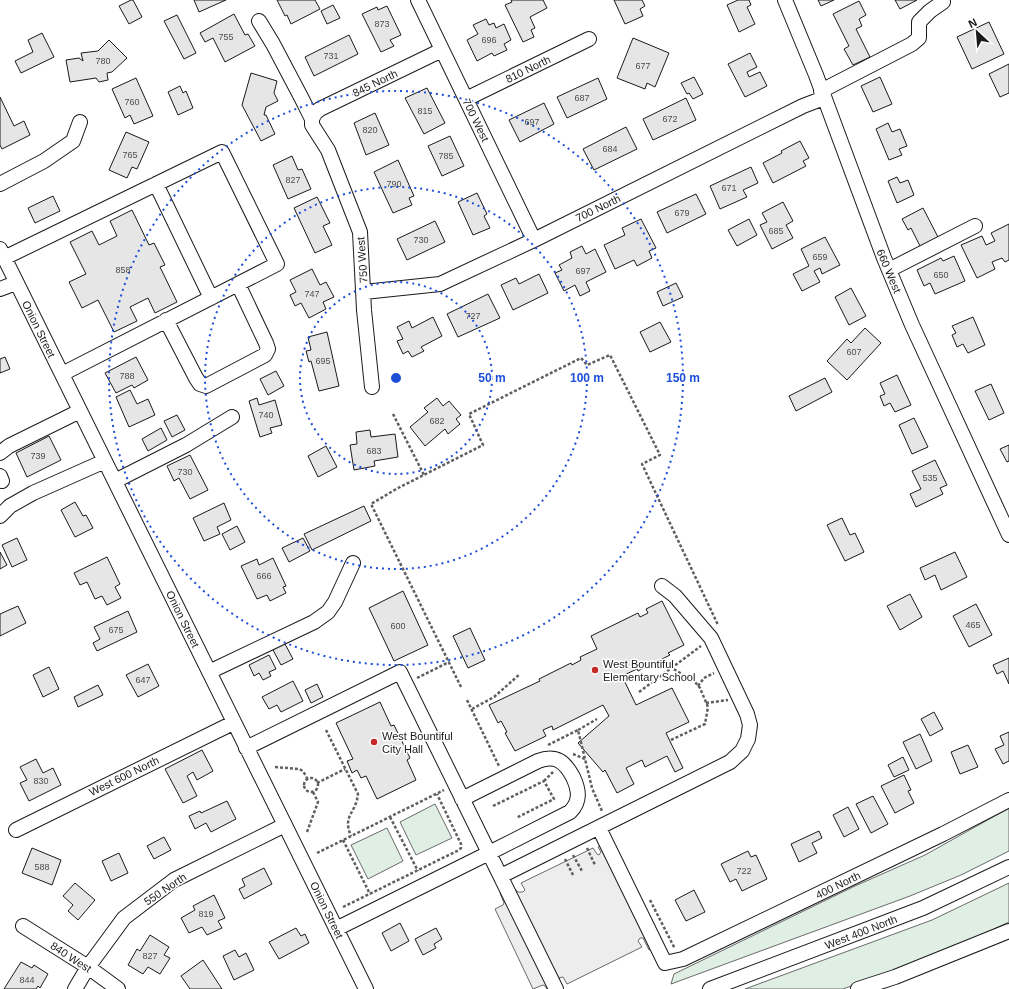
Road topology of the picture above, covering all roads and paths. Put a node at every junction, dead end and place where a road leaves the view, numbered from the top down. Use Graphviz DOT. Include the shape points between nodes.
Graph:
graph roads {
  1 [pos="418,0"];
  2 [pos="785,0"];
  3 [pos="943,2"];
  4 [pos="259,21"];
  5 [pos="589,39"];
  6 [pos="442,50"];
  7 [pos="823,94"];
  8 [pos="466,99"];
  9 [pos="312,119"];
  10 [pos="80,122"];
  11 [pos="0,184"];
  12 [pos="156,184"];
  13 [pos="975,226"];
  14 [pos="534,240"];
  15 [pos="2,254"];
  16 [pos="889,270"];
  17 [pos="16,283"];
  18 [pos="238,284"];
  19 [pos="0,289"];
  20 [pos="364,292"];
  21 [pos="211,298"];
  22 [pos="166,320"];
  23 [pos="62,374"];
  24 [pos="372,387"];
  25 [pos="80,411"];
  26 [pos="393,414"];
  27 [pos="232,417"];
  28 [pos="0,453"];
  29 [pos="105,461"];
  30 [pos="424,475"];
  31 [pos="115,481"];
  32 [pos="0,516"];
  33 [pos="1009,535"];
  34 [pos="354,563"];
  35 [pos="662,586"];
  36 [pos="711,638"];
  37 [pos="448,662"];
  38 [pos="725,666"];
  39 [pos="672,668"];
  40 [pos="209,672"];
  41 [pos="520,674"];
  42 [pos="422,676"];
  43 [pos="698,686"];
  44 [pos="461,687"];
  45 [pos="639,692"];
  46 [pos="740,696"];
  47 [pos="467,700"];
  48 [pos="706,703"];
  49 [pos="472,708"];
  50 [pos="597,719"];
  51 [pos="233,723"];
  52 [pos="326,730"];
  53 [pos="578,730"];
  54 [pos="671,740"];
  55 [pos="246,748"];
  56 [pos="542,748"];
  57 [pos="276,767"];
  58 [pos="556,768"];
  59 [pos="346,769"];
  60 [pos="494,771"];
  61 [pos="308,780"];
  62 [pos="544,781"];
  63 [pos="317,783"];
  64 [pos="447,789"];
  65 [pos="313,792"];
  66 [pos="437,794"];
  67 [pos="462,798"];
  68 [pos="1009,800"];
  69 [pos="493,806"];
  70 [pos="390,817"];
  71 [pos="516,818"];
  72 [pos="599,822"];
  73 [pos="285,825"];
  74 [pos="16,830"];
  75 [pos="307,832"];
  76 [pos="351,836"];
  77 [pos="343,840"];
  78 [pos="587,848"];
  79 [pos="317,852"];
  80 [pos="489,853"];
  81 [pos="574,855"];
  82 [pos="565,859"];
  83 [pos="595,865"];
  84 [pos="1009,867"];
  85 [pos="418,871"];
  86 [pos="582,871"];
  87 [pos="573,875"];
  88 [pos="501,876"];
  89 [pos="370,894"];
  90 [pos="343,907"];
  91 [pos="23,926"];
  92 [pos="336,929"];
  93 [pos="1009,931"];
  94 [pos="88,967"];
  95 [pos="898,983"];
  96 [pos="75,989"];
  97 [pos="118,989"];
  98 [pos="366,989"];
  99 [pos="556,989"];
  100 [pos="710,989"];
  101 [pos="858,989"];
  1 -- 6 [label="street, 700 West"];
  2 -- 7 [label="street, 660 West"];
  3 -- 7 [label="street, 700 North" via="919,22 919,38 912,44"];
  4 -- 9 [label="street, 750 West"];
  5 -- 8 [label="street, 810 North"];
  6 -- 8 [label="street, 700 West"];
  6 -- 9 [label="street, 845 North" via="320,109"];
  7 -- 14 [label="street, 700 North"];
  7 -- 16 [label="street, 660 West"];
  8 -- 14 [label="street, 700 West"];
  9 -- 20 [label="street, 750 West" via="312,125 328,150 360,232"];
  10 -- 11 [label="street" via="73,141 44,161"];
  12 -- 15 [label="street"];
  12 -- 18 [label="street" via="222,152 277,264"];
  12 -- 21 [label="street"];
  13 -- 16 [label="street"];
  14 -- 20 [label="street, 700 North" via="440,284"];
  15 -- 17 [label="street, Onion Street"];
  16 -- 33 [label="street, 660 West"];
  17 -- 19 [label="street"];
  17 -- 23 [label="street, Onion Street"];
  18 -- 21 [label="street"];
  18 -- 22 [label="street" via="268,350 265,355 206,386 200,384 196,378"];
  20 -- 24 [label="street, 750 West"];
  21 -- 22 [label="street"];
  22 -- 23 [label="street"];
  23 -- 25 [label="street, Onion Street"];
  25 -- 28 [label="street" via="8,446"];
  25 -- 29 [label="street, Onion Street"];
  26 -- 30 [label="path"];
  27 -- 31 [label="street" via="186,445"];
  29 -- 31 [label="street, Onion Street"];
  29 -- 32 [label="street" via="33,493 10,506"];
  30 -- 36 [label="path" via="483,445 469,414 581,358 586,365 610,355 660,455 642,464 721,630"];
  30 -- 37 [label="path" via="371,504"];
  31 -- 40 [label="street, Onion Street"];
  34 -- 40 [label="street" via="328,612 314,622"];
  35 -- 36 [label="street" via="675,596"];
  36 -- 38 [label="street"];
  36 -- 39 [label="path"];
  37 -- 42 [label="path"];
  37 -- 44 [label="path"];
  38 -- 43 [label="path" via="704,678"];
  38 -- 46 [label="street"];
  39 -- 43 [label="path"];
  39 -- 45 [label="path"];
  40 -- 51 [label="street, Onion Street"];
  41 -- 49 [label="path" via="494,697"];
  43 -- 48 [label="path"];
  46 -- 48 [label="path" via="725,702"];
  46 -- 72 [label="street" via="749,718 750,732 737,756 730,762"];
  47 -- 49 [label="path"];
  48 -- 54 [label="path" via="708,707 705,724"];
  49 -- 60 [label="path" via="500,768"];
  50 -- 53 [label="path"];
  51 -- 55 [label="street, Onion Street"];
  51 -- 74 [label="street, West 600 North"];
  52 -- 59 [label="path"];
  53 -- 56 [label="path"];
  53 -- 72 [label="path" via="592,788 602,811"];
  55 -- 67 [label="street" via="400,672"];
  55 -- 73 [label="street, Onion Street"];
  57 -- 61 [label="path" via="299,769"];
  58 -- 62 [label="path"];
  59 -- 63 [label="path"];
  59 -- 76 [label="path" via="358,794 357,802 347,821"];
  61 -- 63 [label="path"];
  61 -- 65 [label="path" via="305,782 305,789"];
  62 -- 69 [label="path"];
  62 -- 71 [label="path" via="554,800"];
  63 -- 65 [label="path" via="317,788"];
  64 -- 66 [label="path"];
  65 -- 75 [label="path" via="318,802"];
  66 -- 70 [label="path"];
  66 -- 85 [label="path" via="461,848"];
  67 -- 80 [label="street"];
  67 -- 80 [label="street" via="547,758 565,765 577,787 577,804 570,812"];
  68 -- 72 [label="street, 400 North" via="710,946 682,959 665,963"];
  70 -- 76 [label="path"];
  70 -- 85 [label="path"];
  72 -- 88 [label="street"];
  73 -- 92 [label="street, Onion Street"];
  73 -- 94 [label="street, 550 North" via="174,880 124,918"];
  76 -- 77 [label="path"];
  77 -- 79 [label="path"];
  77 -- 89 [label="path"];
  78 -- 83 [label="path"];
  80 -- 88 [label="street"];
  80 -- 92 [label="street"];
  81 -- 86 [label="path"];
  82 -- 87 [label="path"];
  84 -- 100 [label="street, West 400 North" via="923,908"];
  85 -- 89 [label="path"];
  88 -- 99 [label="street"];
  89 -- 90 [label="path"];
  91 -- 94 [label="street, 840 West"];
  92 -- 98 [label="street, Onion Street"];
  93 -- 95 [label="street"];
  94 -- 96 [label="street, 550 North"];
  94 -- 97 [label="street, 840 West"];
  95 -- 101 [label="street"];
}
